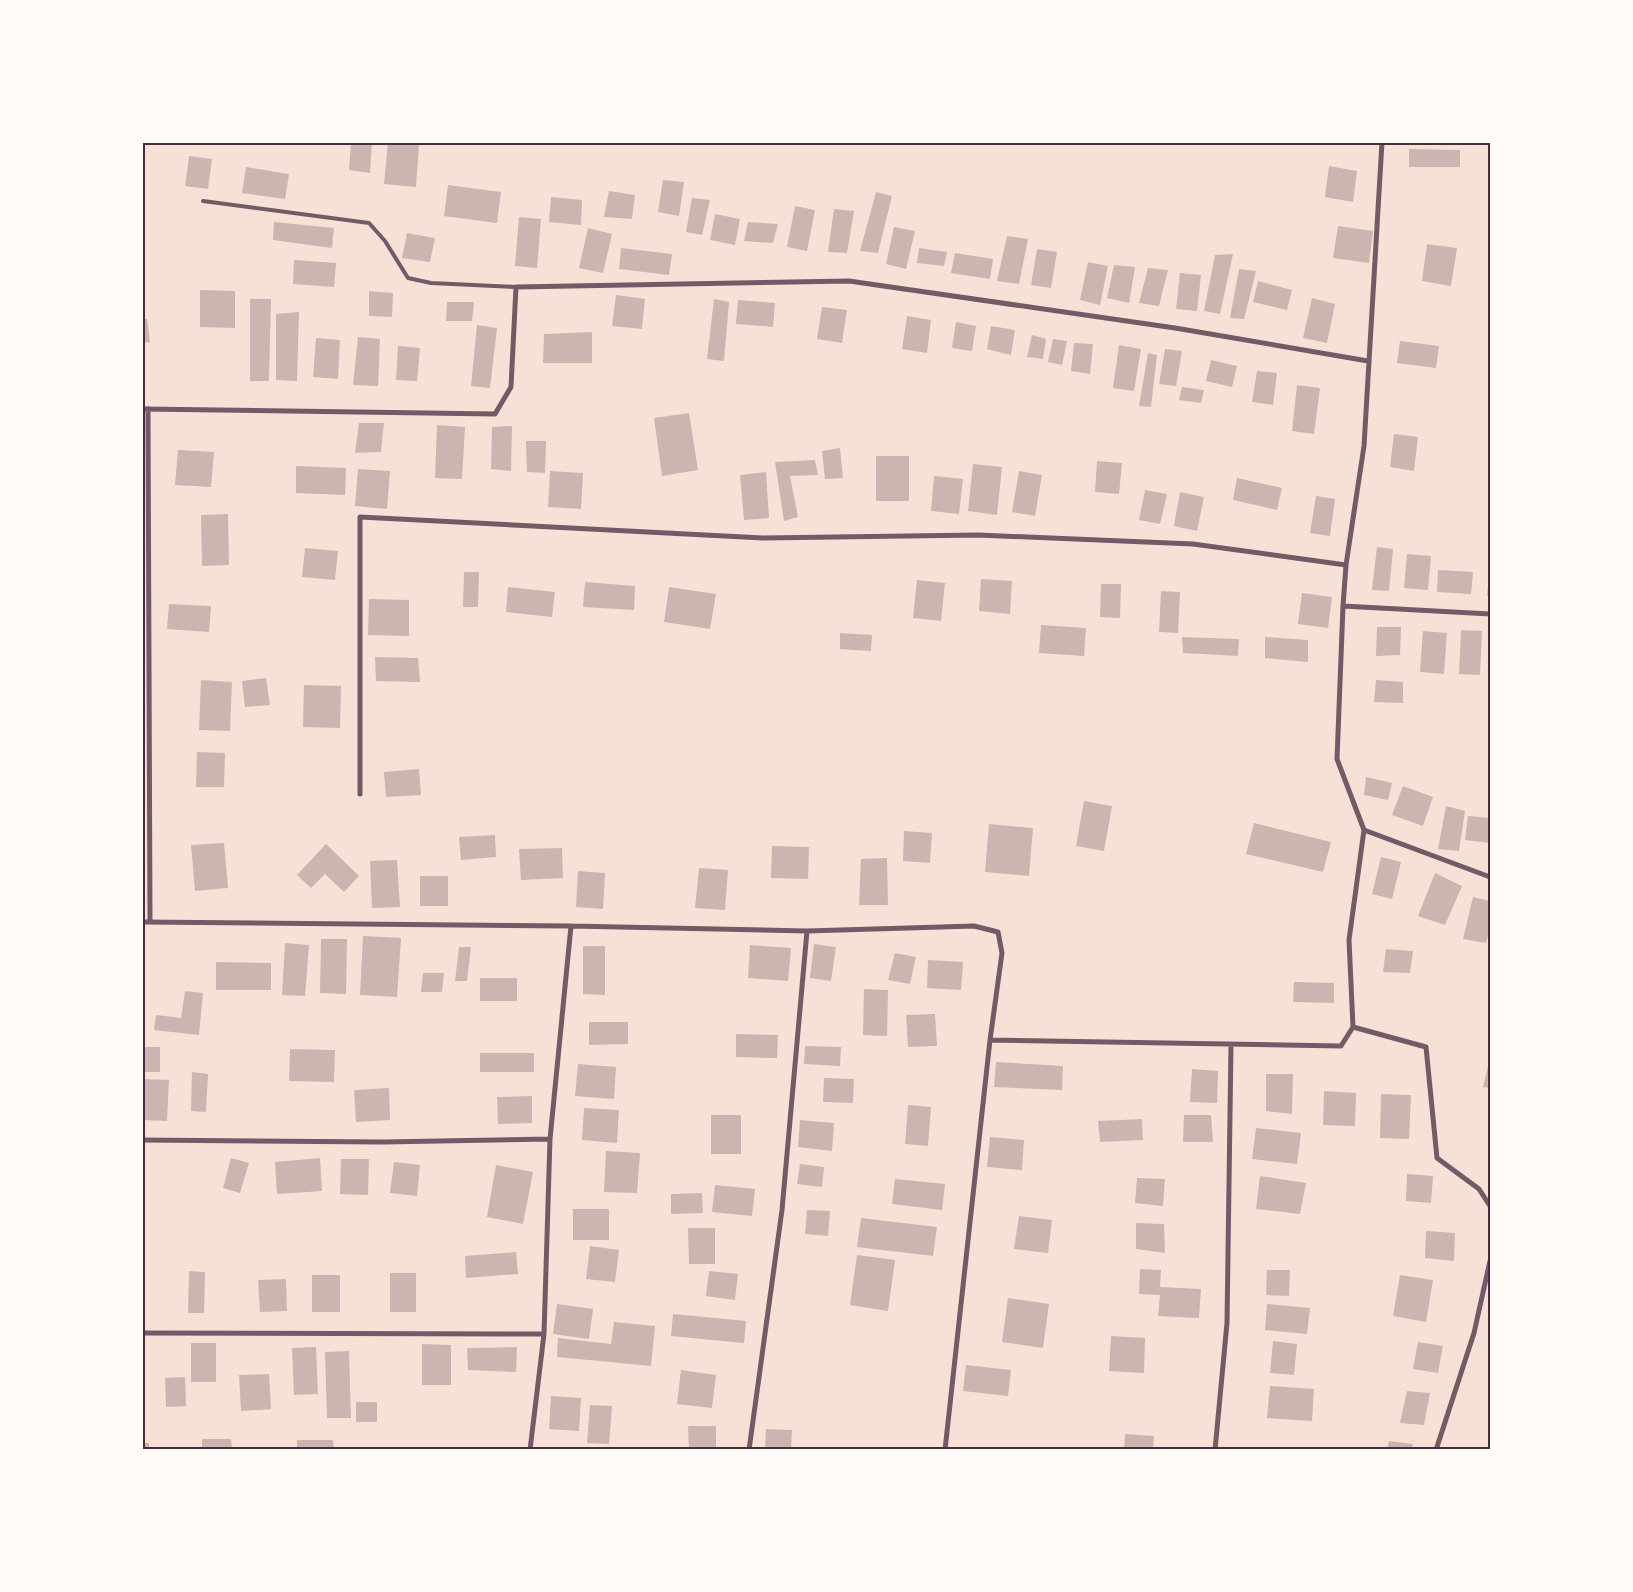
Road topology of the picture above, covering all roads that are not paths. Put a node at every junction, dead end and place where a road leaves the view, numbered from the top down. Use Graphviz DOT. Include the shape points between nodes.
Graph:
graph roads {
  1 [pos="1382,142"];
  2 [pos="203,201"];
  3 [pos="516,287"];
  4 [pos="1368,360"];
  5 [pos="145,409"];
  6 [pos="1346,565"];
  7 [pos="1343,606"];
  8 [pos="1490,614"];
  9 [pos="360,794"];
  10 [pos="1364,830"];
  11 [pos="1490,877"];
  12 [pos="142,922"];
  13 [pos="150,922"];
  14 [pos="571,926"];
  15 [pos="807,931"];
  16 [pos="1353,1027"];
  17 [pos="990,1040"];
  18 [pos="1232,1045"];
  19 [pos="550,1139"];
  20 [pos="142,1140"];
  21 [pos="1490,1206"];
  22 [pos="1490,1261"];
  23 [pos="142,1333"];
  24 [pos="544,1334"];
  25 [pos="530,1450"];
  26 [pos="749,1450"];
  27 [pos="946,1450"];
  28 [pos="1215,1450"];
  29 [pos="1436,1450"];
  1 -- 4 [label="street"];
  2 -- 3 [label="lane" via="369,223 385,241 408,278 431,283"];
  3 -- 4 [label="street" via="849,281 1176,328"];
  3 -- 5 [label="street" via="511,387 495,414"];
  4 -- 6 [label="street" via="1364,446"];
  5 -- 13 [label="street"];
  6 -- 7 [label="street"];
  6 -- 9 [label="street" via="1193,544 978,535 763,538 360,517"];
  7 -- 8 [label="street"];
  7 -- 10 [label="street" via="1337,759"];
  10 -- 11 [label="street"];
  10 -- 16 [label="street" via="1349,940"];
  12 -- 13 [label="street"];
  13 -- 14 [label="street"];
  14 -- 15 [label="street"];
  14 -- 19 [label="street"];
  15 -- 17 [label="street" via="974,926 998,932 1002,954"];
  15 -- 26 [label="street" via="782,1210"];
  16 -- 18 [label="street" via="1340,1046"];
  16 -- 21 [label="street" via="1426,1047 1437,1158 1479,1189"];
  17 -- 18 [label="street"];
  17 -- 27 [label="street"];
  18 -- 28 [label="street" via="1227,1323"];
  19 -- 20 [label="street" via="383,1142"];
  19 -- 24 [label="street"];
  22 -- 29 [label="street" via="1474,1333"];
  23 -- 24 [label="street"];
  24 -- 25 [label="street"];
}
